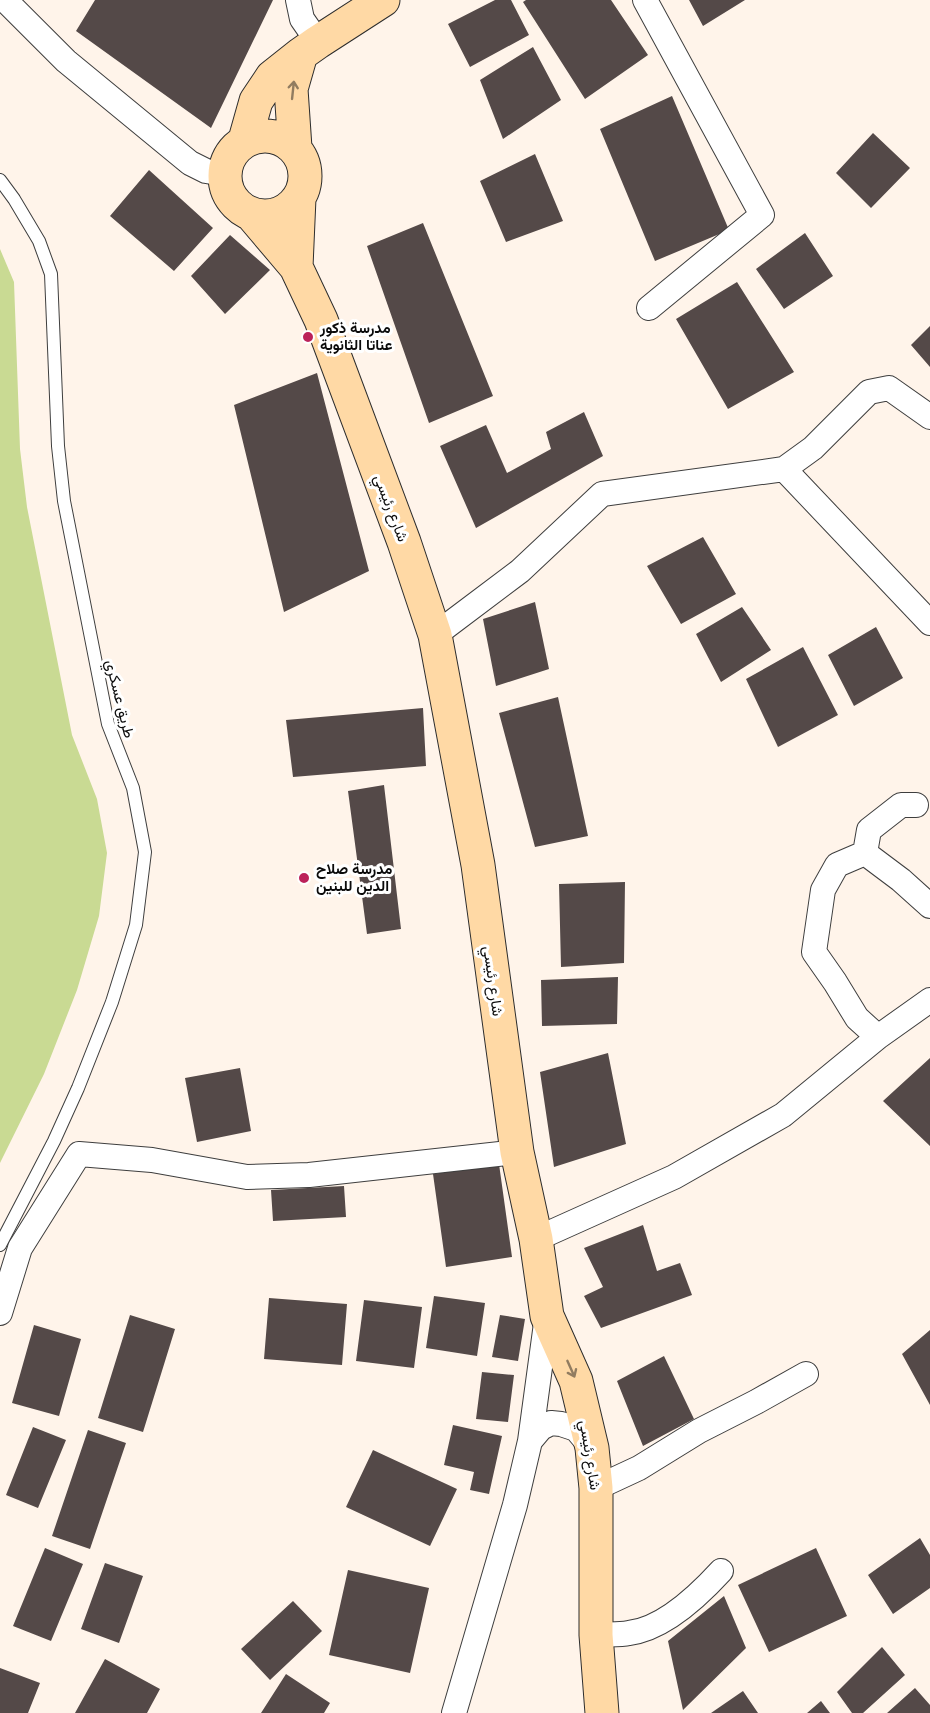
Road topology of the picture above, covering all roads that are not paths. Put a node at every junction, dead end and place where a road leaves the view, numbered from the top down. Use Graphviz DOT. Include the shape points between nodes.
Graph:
graph roads {
  1 [pos="5,0"];
  2 [pos="298,0"];
  3 [pos="383,0"];
  4 [pos="645,0"];
  5 [pos="309,48"];
  6 [pos="245,140"];
  7 [pos="295,148"];
  8 [pos="224,174"];
  9 [pos="0,180"];
  10 [pos="298,198"];
  11 [pos="252,215"];
  12 [pos="296,267"];
  13 [pos="649,308"];
  14 [pos="930,417"];
  15 [pos="784,469"];
  16 [pos="930,623"];
  17 [pos="435,635"];
  18 [pos="916,805"];
  19 [pos="865,853"];
  20 [pos="930,906"];
  21 [pos="930,1000"];
  22 [pos="878,1037"];
  23 [pos="517,1152"];
  24 [pos="536,1239"];
  25 [pos="0,1245"];
  26 [pos="0,1313"];
  27 [pos="547,1316"];
  28 [pos="806,1374"];
  29 [pos="530,1441"];
  30 [pos="592,1448"];
  31 [pos="596,1488"];
  32 [pos="721,1571"];
  33 [pos="596,1635"];
  34 [pos="454,1713"];
  35 [pos="602,1713"];
  1 -- 8 [label="street" via="66,61 190,163"];
  2 -- 5 [label="street"];
  3 -- 5 [label="street"];
  4 -- 13 [label="street" via="762,215"];
  5 -- 6 [label="street" via="272,77 256,101"];
  7 -- 5 [label="street, one-way" via="291,89"];
  6 -- 7 [label="street" via="271,135"];
  6 -- 8 [label="street" via="227,160"];
  7 -- 10 [label="street" via="305,173"];
  8 -- 11 [label="street" via="231,199"];
  9 -- 25 [label="lane, طريق عسكري" via="39,241 51,274 64,501 108,724 133,788 145,852 135,925 112,1002 78,1088"];
  10 -- 11 [label="street" via="278,214"];
  10 -- 12 [label="street"];
  11 -- 12 [label="street"];
  12 -- 17 [label="street, شارع رئيسي" via="321,320"];
  14 -- 15 [label="street" via="889,388 869,392 813,448"];
  15 -- 16 [label="street"];
  15 -- 17 [label="street" via="602,494 520,571"];
  17 -- 23 [label="street, شارع رئيسي" via="478,865"];
  18 -- 19 [label="street" via="901,805 869,830"];
  19 -- 20 [label="street"];
  19 -- 22 [label="street" via="837,865 823,890 814,952 857,1018"];
  21 -- 22 [label="street"];
  22 -- 24 [label="street" via="783,1115 674,1177"];
  23 -- 24 [label="street, شارع رئيسي"];
  23 -- 26 [label="street" via="309,1175 248,1177 152,1160 79,1154 20,1248"];
  24 -- 27 [label="street, شارع رئيسي"];
  27 -- 29 [label="street"];
  27 -- 30 [label="street, شارع رئيسي, one-way" via="576,1381"];
  28 -- 31 [label="street"];
  29 -- 30 [label="street" via="540,1428 561,1424 576,1429"];
  29 -- 34 [label="street"];
  30 -- 31 [label="street, شارع رئيسي"];
  31 -- 33 [label="street, شارع رئيسي"];
  32 -- 33 [label="street" via="670,1616 631,1633"];
  33 -- 35 [label="street, شارع رئيسي"];
}
